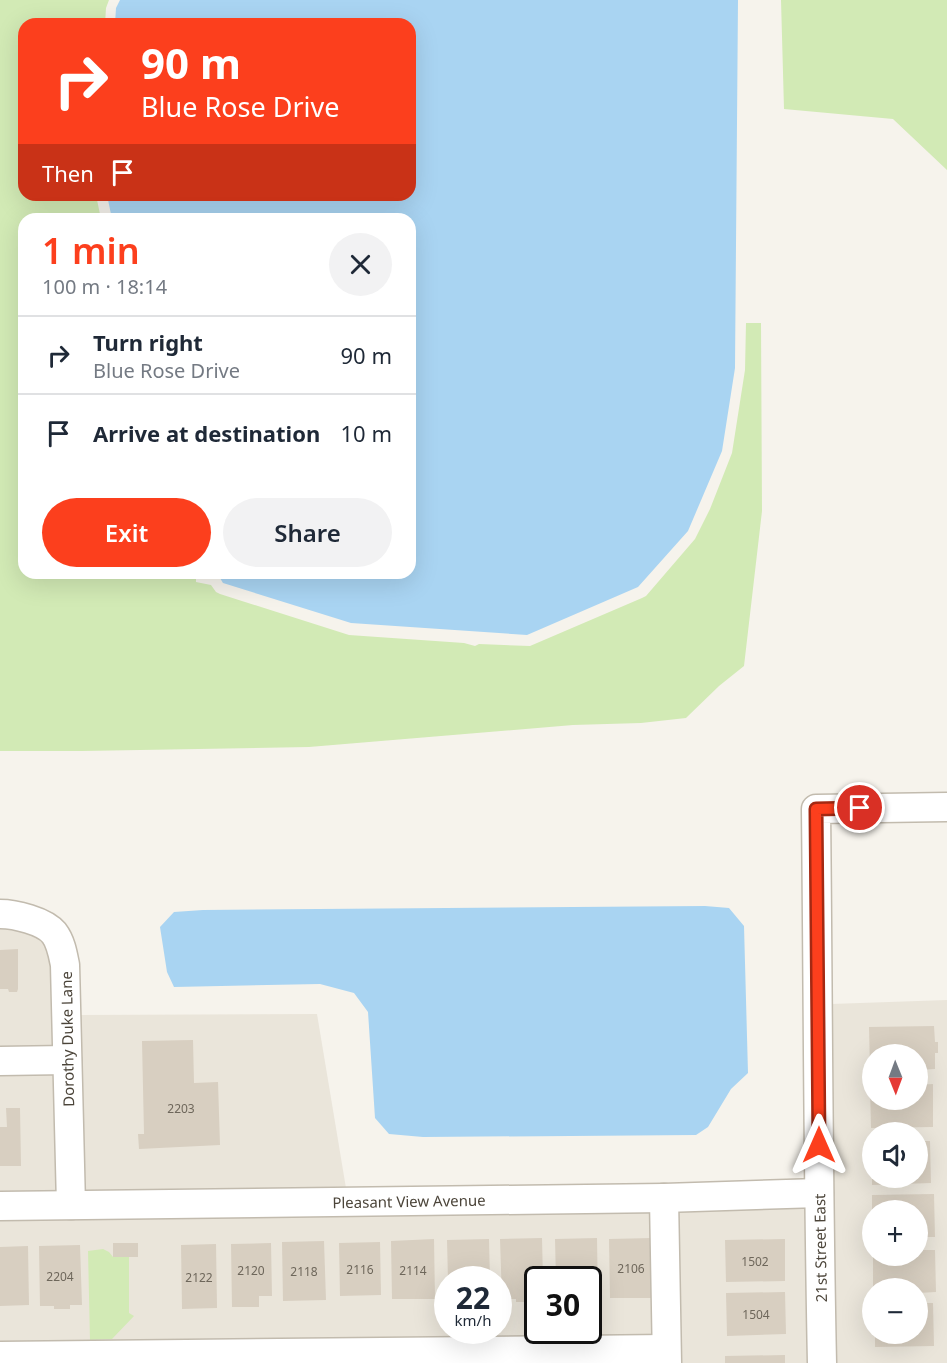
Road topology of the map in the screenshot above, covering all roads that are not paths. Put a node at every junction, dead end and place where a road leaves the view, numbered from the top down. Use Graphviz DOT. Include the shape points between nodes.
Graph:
graph roads {
  1 [pos="947,807"];
  2 [pos="0,914"];
  3 [pos="67,1060"];
  4 [pos="0,1061"];
  5 [pos="819,1193"];
  6 [pos="664,1198"];
  7 [pos="71,1205"];
  8 [pos="0,1206"];
  9 [pos="0,1356"];
  10 [pos="667,1356"];
  11 [pos="822,1363"];
  1 -- 5 [label="street, 21st Street East" via="816,809"];
  2 -- 3 [label="street, Dorothy Duke Lane" via="41,924 54,933 62,949"];
  3 -- 4 [label="street"];
  3 -- 7 [label="street, Dorothy Duke Lane"];
  5 -- 6 [label="street, Pleasant View Avenue"];
  5 -- 11 [label="street, 21st Street East"];
  6 -- 7 [label="street, Pleasant View Avenue"];
  6 -- 10 [label="street"];
  7 -- 8 [label="street, Pleasant View Avenue"];
  9 -- 10 [label="street"];
}
